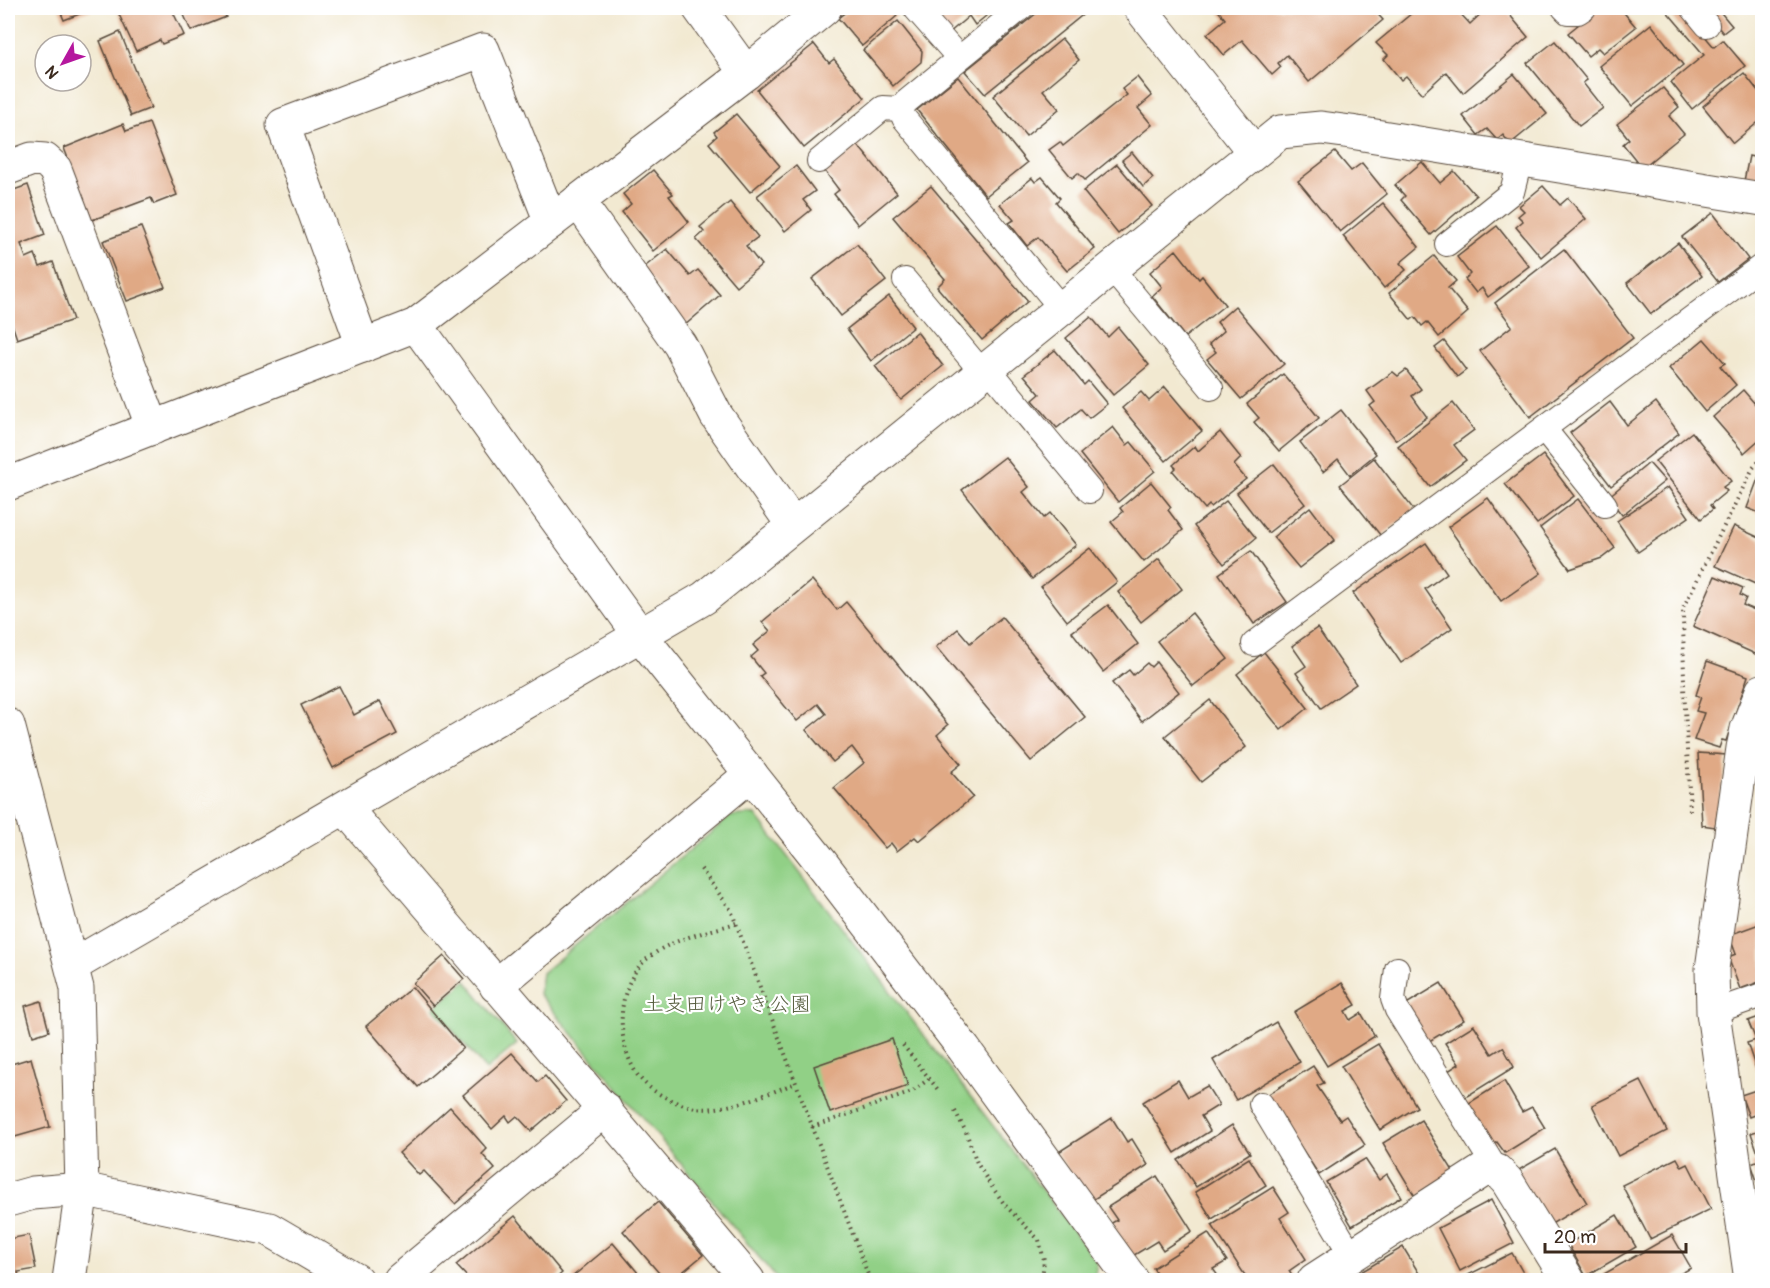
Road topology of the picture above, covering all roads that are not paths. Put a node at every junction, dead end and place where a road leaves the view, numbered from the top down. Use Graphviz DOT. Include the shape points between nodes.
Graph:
graph roads {
  1 [pos="699,8"];
  2 [pos="825,8"];
  3 [pos="1021,8"];
  4 [pos="1564,8"];
  5 [pos="1584,8"];
  6 [pos="916,9"];
  7 [pos="1153,12"];
  8 [pos="959,58"];
  9 [pos="746,73"];
  10 [pos="901,110"];
  11 [pos="1254,152"];
  12 [pos="819,160"];
  13 [pos="1520,160"];
  14 [pos="8,168"];
  15 [pos="1762,200"];
  16 [pos="578,201"];
  17 [pos="551,222"];
  18 [pos="1447,244"];
  19 [pos="1111,268"];
  20 [pos="1762,268"];
  21 [pos="905,280"];
  22 [pos="1061,308"];
  23 [pos="416,325"];
  24 [pos="363,346"];
  25 [pos="985,370"];
  26 [pos="1211,387"];
  27 [pos="153,428"];
  28 [pos="1544,429"];
  29 [pos="8,484"];
  30 [pos="1090,491"];
  31 [pos="1605,505"];
  32 [pos="794,525"];
  33 [pos="640,635"];
  34 [pos="1254,644"];
  35 [pos="1762,691"];
  36 [pos="8,725"];
  37 [pos="751,774"];
  38 [pos="345,808"];
  39 [pos="19,814"];
  40 [pos="72,966"];
  41 [pos="1397,969"];
  42 [pos="496,986"];
  43 [pos="1762,995"];
  44 [pos="1713,1012"];
  45 [pos="1261,1104"];
  46 [pos="605,1109"];
  47 [pos="1497,1171"];
  48 [pos="82,1189"];
  49 [pos="8,1200"];
  50 [pos="1352,1256"];
  51 [pos="741,1278"];
  52 [pos="69,1281"];
  53 [pos="356,1281"];
  54 [pos="400,1281"];
  55 [pos="1132,1281"];
  56 [pos="1314,1281"];
  57 [pos="1568,1281"];
  58 [pos="1751,1281"];
  1 -- 9 [label="street"];
  2 -- 9 [label="street"];
  3 -- 8 [label="lane"];
  4 -- 5 [label="lane" via="1578,12"];
  6 -- 8 [label="lane"];
  7 -- 11 [label="street"];
  8 -- 10 [label="lane"];
  9 -- 16 [label="street"];
  10 -- 12 [label="lane" via="883,108"];
  10 -- 22 [label="lane"];
  11 -- 13 [label="street" via="1280,132 1321,128"];
  11 -- 19 [label="street"];
  13 -- 15 [label="street"];
  13 -- 18 [label="lane" via="1512,192"];
  14 -- 27 [label="street" via="32,159 45,160 55,170"];
  16 -- 17 [label="street"];
  16 -- 32 [label="street" via="680,345 716,415"];
  17 -- 23 [label="street"];
  17 -- 24 [label="street" via="483,50 283,125"];
  19 -- 22 [label="street"];
  19 -- 26 [label="lane"];
  20 -- 28 [label="lane"];
  21 -- 25 [label="lane"];
  22 -- 25 [label="street"];
  23 -- 24 [label="street"];
  23 -- 33 [label="street"];
  24 -- 27 [label="street"];
  25 -- 30 [label="lane"];
  25 -- 32 [label="street"];
  27 -- 29 [label="street"];
  28 -- 31 [label="lane"];
  28 -- 34 [label="lane"];
  32 -- 33 [label="street" via="704,598"];
  33 -- 37 [label="street"];
  33 -- 38 [label="street"];
  35 -- 44 [label="street" via="1743,748 1712,969"];
  36 -- 39 [label="street"];
  37 -- 42 [label="street"];
  37 -- 55 [label="street" via="964,1049"];
  38 -- 40 [label="street"];
  38 -- 42 [label="street"];
  39 -- 40 [label="street"];
  40 -- 48 [label="street" via="77,988"];
  41 -- 47 [label="lane" via="1393,999 1397,1010"];
  42 -- 46 [label="street"];
  43 -- 44 [label="lane"];
  44 -- 58 [label="street"];
  45 -- 50 [label="lane"];
  46 -- 51 [label="street"];
  46 -- 54 [label="street"];
  47 -- 50 [label="street" via="1484,1170"];
  47 -- 57 [label="street"];
  48 -- 49 [label="street" via="33,1193"];
  48 -- 52 [label="street"];
  48 -- 53 [label="street" via="269,1229"];
  50 -- 56 [label="street"];
}
